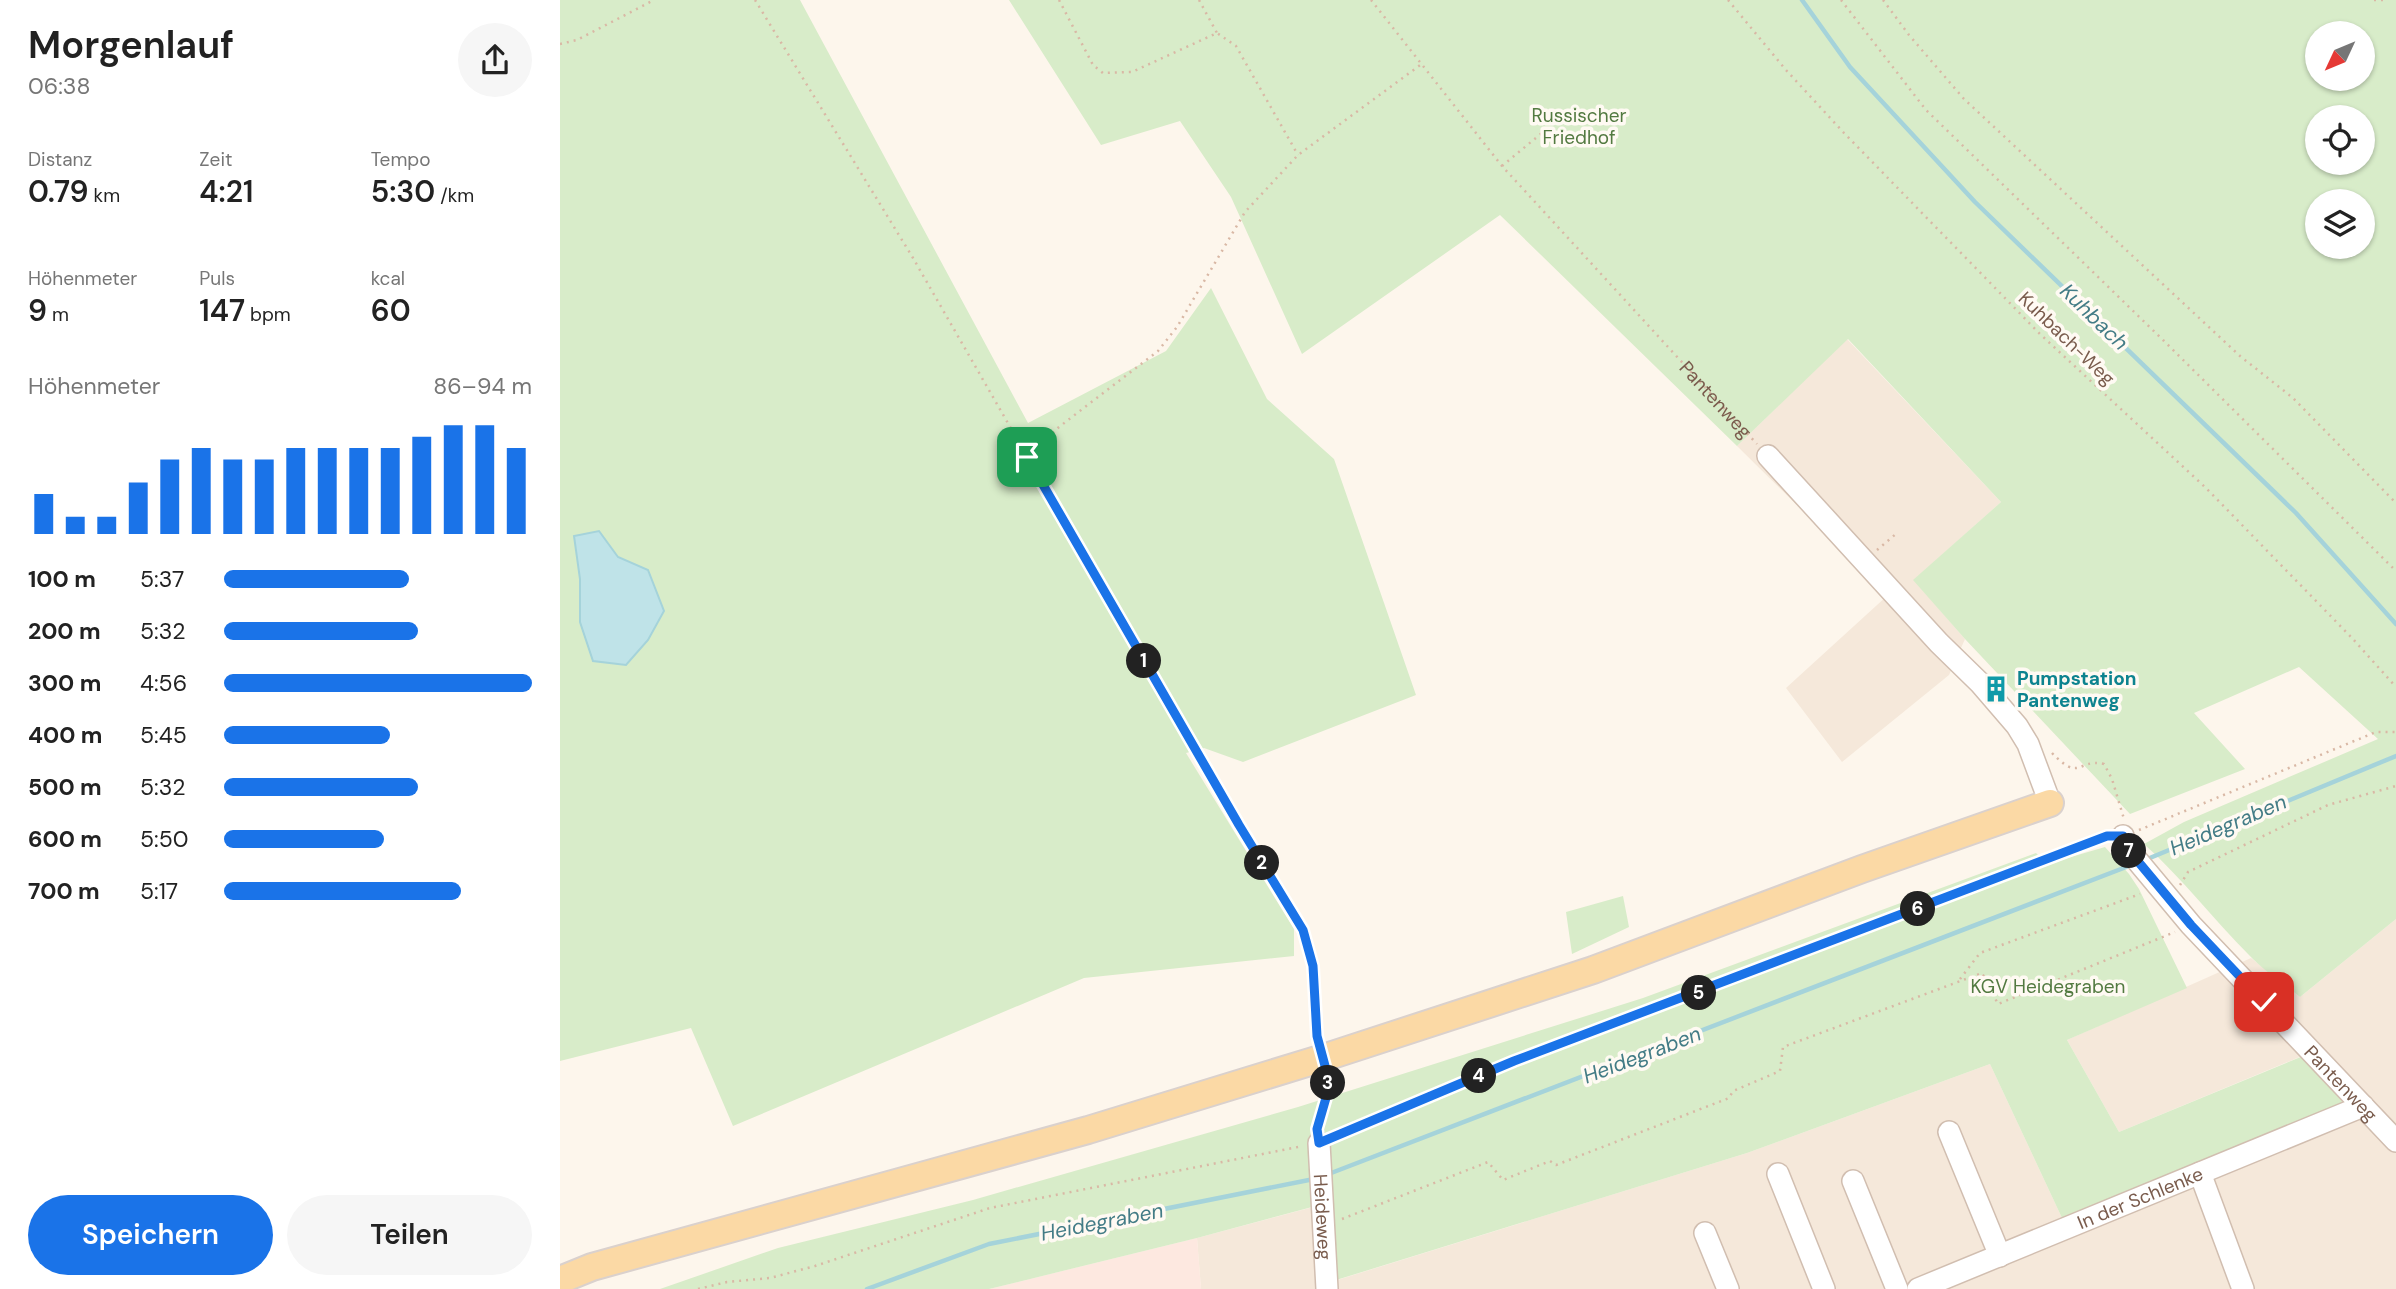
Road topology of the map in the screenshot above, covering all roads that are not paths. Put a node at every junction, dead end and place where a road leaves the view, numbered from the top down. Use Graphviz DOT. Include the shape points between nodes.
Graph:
graph roads {
  1 [pos="1768,456"];
  2 [pos="2050,803"];
  3 [pos="2127,844"];
  4 [pos="2363,1106"];
  5 [pos="1949,1132"];
  6 [pos="2396,1141"];
  7 [pos="1319,1143"];
  8 [pos="2200,1173"];
  9 [pos="1778,1174"];
  10 [pos="1853,1181"];
  11 [pos="1705,1233"];
  12 [pos="2000,1256"];
  13 [pos="560,1280"];
  14 [pos="1928,1287"];
  15 [pos="1327,1289"];
  16 [pos="1728,1289"];
  17 [pos="1824,1289"];
  18 [pos="1897,1289"];
  19 [pos="2243,1289"];
  1 -- 2 [label="street, Pantenweg" via="2017,726"];
  2 -- 13 [label="main road" via="1593,970 1323,1058 1088,1130 592,1267"];
  3 -- 4 [label="street, Pantenweg" via="2191,925"];
  4 -- 6 [label="street, Pantenweg"];
  4 -- 8 [label="street, In der Schlenke"];
  5 -- 12 [label="street"];
  7 -- 15 [label="street, Heideweg"];
  8 -- 12 [label="street, In der Schlenke"];
  8 -- 19 [label="street"];
  9 -- 17 [label="street"];
  10 -- 18 [label="street"];
  11 -- 16 [label="street"];
  12 -- 14 [label="street, In der Schlenke"];
}
